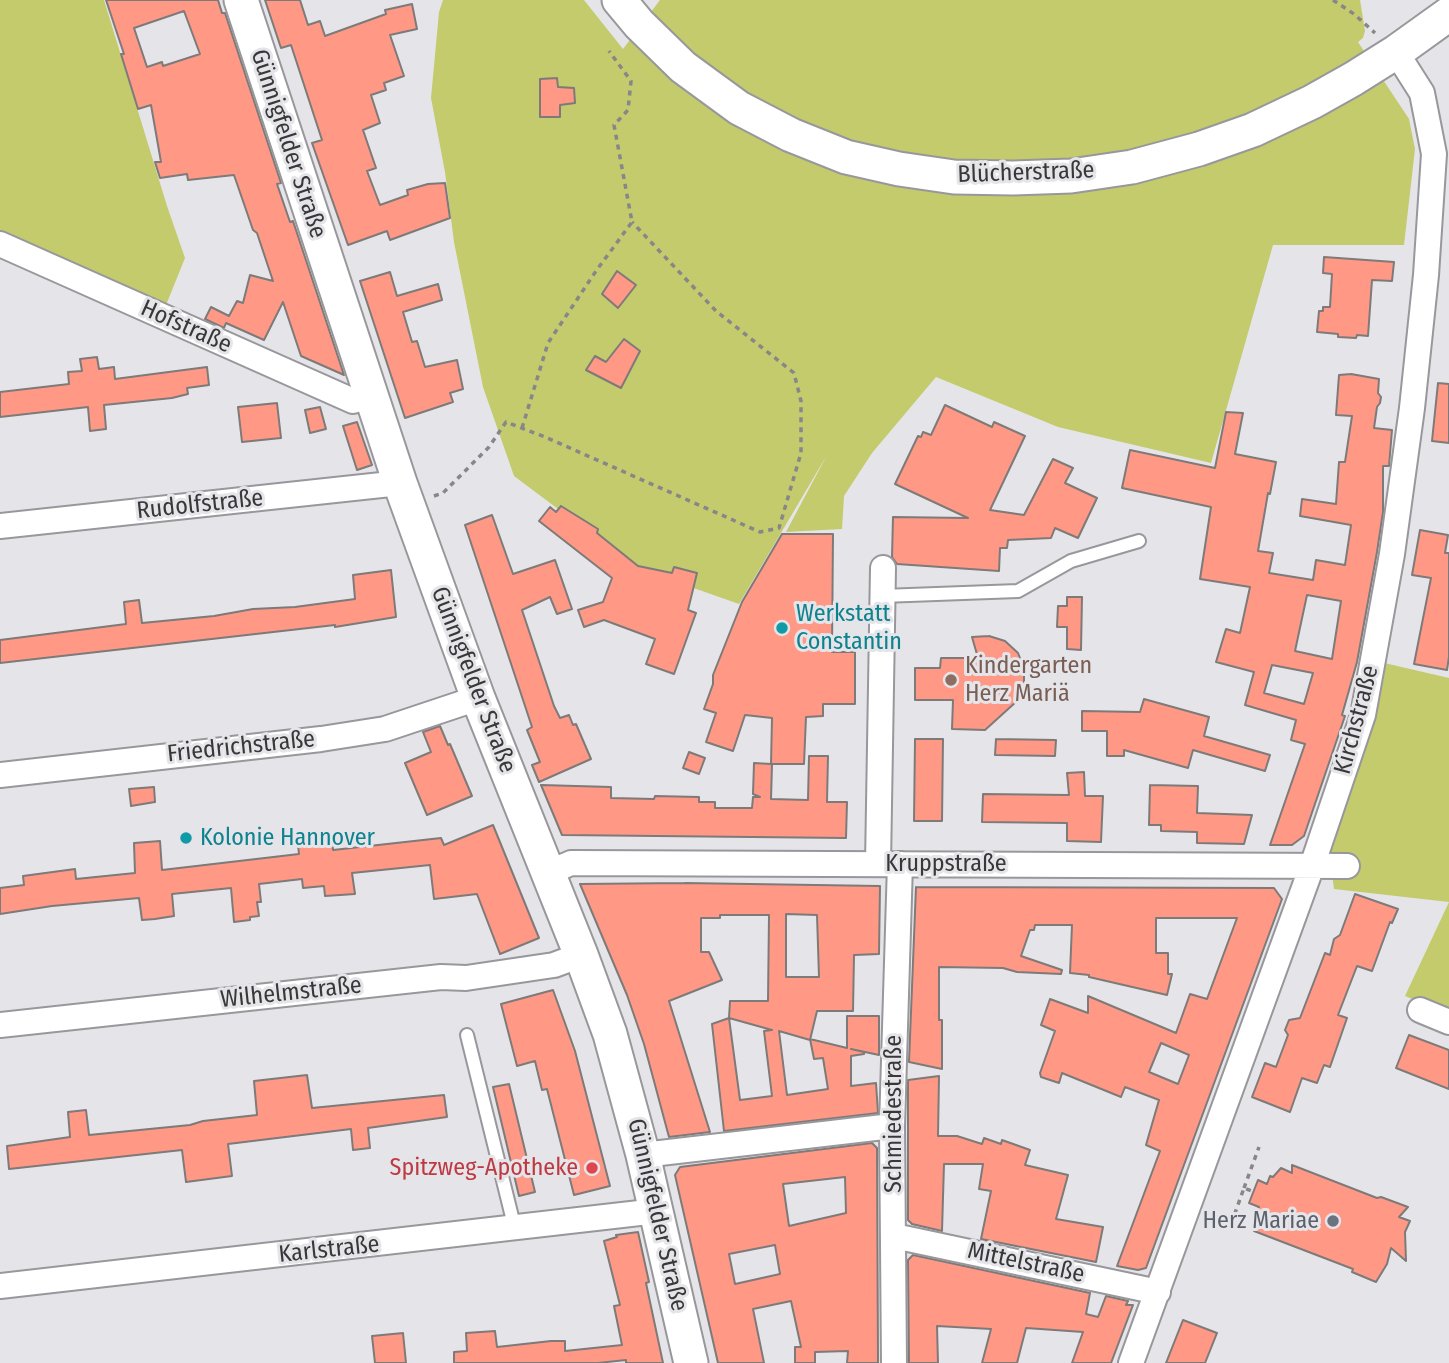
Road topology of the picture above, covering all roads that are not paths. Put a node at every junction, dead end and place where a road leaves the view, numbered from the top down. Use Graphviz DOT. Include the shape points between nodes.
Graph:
graph roads {
  1 [pos="241,0"];
  2 [pos="619,0"];
  3 [pos="1449,14"];
  4 [pos="1396,52"];
  5 [pos="0,244"];
  6 [pos="372,396"];
  7 [pos="404,494"];
  8 [pos="0,526"];
  9 [pos="1139,541"];
  10 [pos="883,568"];
  11 [pos="882,596"];
  12 [pos="478,698"];
  13 [pos="0,775"];
  14 [pos="889,864"];
  15 [pos="1312,866"];
  16 [pos="1347,866"];
  17 [pos="548,873"];
  18 [pos="581,956"];
  19 [pos="1420,1010"];
  20 [pos="1449,1022"];
  21 [pos="0,1025"];
  22 [pos="467,1035"];
  23 [pos="892,1126"];
  24 [pos="643,1155"];
  25 [pos="657,1211"];
  26 [pos="515,1229"];
  27 [pos="894,1236"];
  28 [pos="0,1286"];
  29 [pos="1158,1292"];
  30 [pos="691,1363"];
  31 [pos="894,1363"];
  32 [pos="1131,1363"];
  1 -- 6 [label="street, Günnigfelder Straße"];
  2 -- 4 [label="street, Blücherstraße" via="682,67 781,130 846,157 954,177 1072,176 1132,167 1199,149 1312,102"];
  3 -- 4 [label="street, Blücherstraße"];
  4 -- 15 [label="street, Kirchstraße" via="1422,93 1434,154 1415,382 1392,554 1363,715"];
  5 -- 6 [label="street, Hofstraße" via="353,401"];
  6 -- 7 [label="street, Günnigfelder Straße"];
  7 -- 8 [label="street, Rudolfstraße"];
  7 -- 12 [label="street, Günnigfelder Straße"];
  9 -- 11 [label="lane" via="1071,561 1018,591"];
  10 -- 11 [label="street, Schmiedestraße"];
  11 -- 14 [label="street, Schmiedestraße"];
  12 -- 13 [label="street, Friedrichstraße" via="386,729"];
  12 -- 17 [label="street, Günnigfelder Straße"];
  14 -- 15 [label="street, Kruppstraße"];
  14 -- 17 [label="street, Kruppstraße" via="571,863"];
  14 -- 23 [label="street, Schmiedestraße"];
  15 -- 16 [label="street, Kruppstraße"];
  15 -- 29 [label="street, Kirchstraße"];
  17 -- 18 [label="street, Günnigfelder Straße"];
  18 -- 21 [label="street, Wilhelmstraße" via="554,965 466,978"];
  18 -- 24 [label="street, Günnigfelder Straße" via="610,1034"];
  19 -- 20 [label="street"];
  22 -- 26 [label="lane"];
  23 -- 24 [label="street"];
  23 -- 27 [label="street, Schmiedestraße"];
  24 -- 25 [label="street, Günnigfelder Straße"];
  25 -- 26 [label="street, Karlstraße"];
  25 -- 30 [label="street, Günnigfelder Straße"];
  26 -- 28 [label="street, Karlstraße"];
  27 -- 29 [label="street, Mittelstraße"];
  27 -- 31 [label="street, Schmiedestraße"];
  29 -- 32 [label="street, Kirchstraße"];
}
